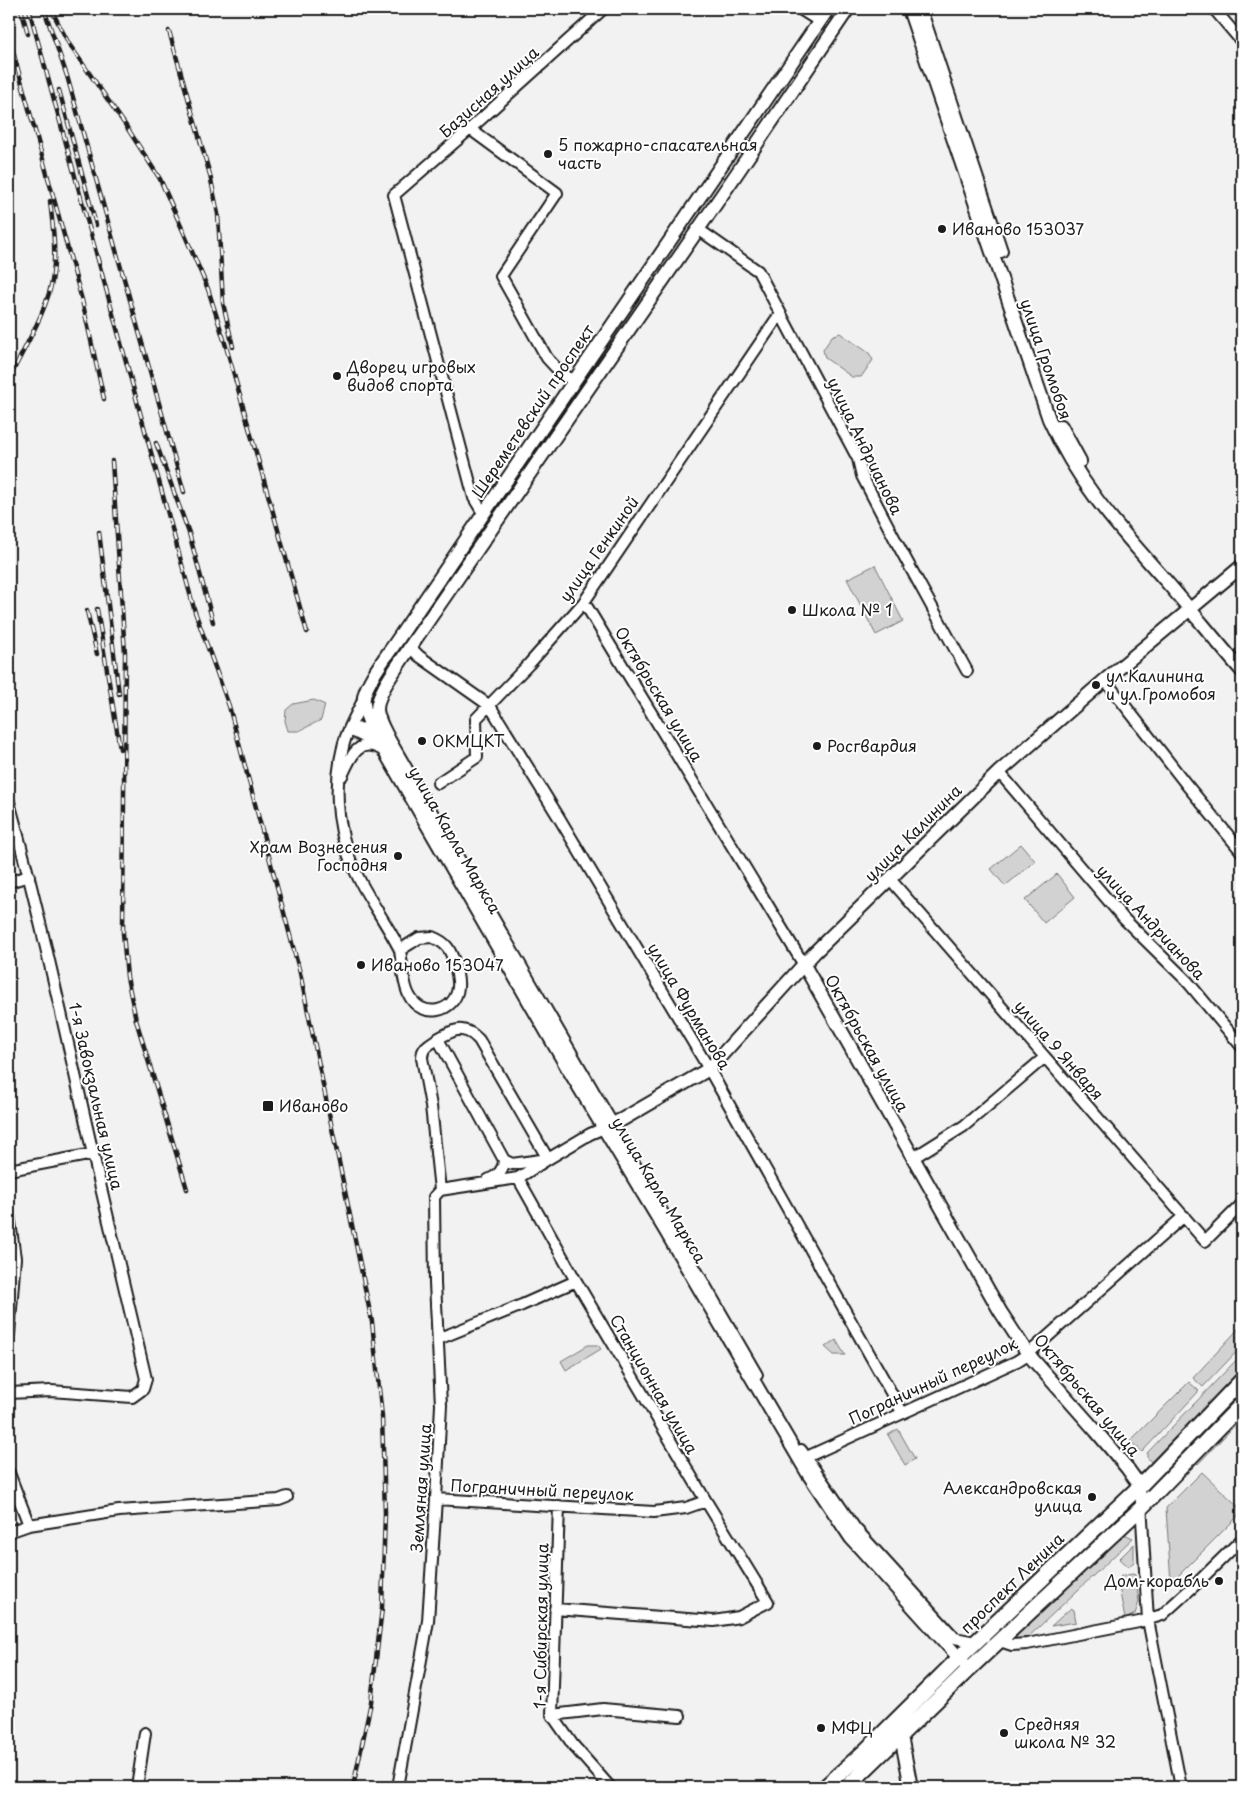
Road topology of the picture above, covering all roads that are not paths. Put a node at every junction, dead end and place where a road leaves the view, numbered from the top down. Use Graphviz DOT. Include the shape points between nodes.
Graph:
graph roads {
  1 [pos="602,9"];
  2 [pos="800,9"];
  3 [pos="828,9"];
  4 [pos="848,9"];
  5 [pos="909,9"];
  6 [pos="920,9"];
  7 [pos="1214,9"];
  8 [pos="819,21"];
  9 [pos="1242,42"];
  10 [pos="470,129"];
  11 [pos="735,144"];
  12 [pos="749,155"];
  13 [pos="698,228"];
  14 [pos="780,315"];
  15 [pos="574,381"];
  16 [pos="588,390"];
  17 [pos="483,513"];
  18 [pos="496,523"];
  19 [pos="1242,566"];
  20 [pos="584,602"];
  21 [pos="1193,607"];
  22 [pos="410,647"];
  23 [pos="1242,658"];
  24 [pos="1242,671"];
  25 [pos="967,672"];
  26 [pos="1105,680"];
  27 [pos="364,698"];
  28 [pos="378,699"];
  29 [pos="490,706"];
  30 [pos="367,712"];
  31 [pos="350,730"];
  32 [pos="374,731"];
  33 [pos="385,745"];
  34 [pos="998,772"];
  35 [pos="438,783"];
  36 [pos="338,784"];
  37 [pos="9,802"];
  38 [pos="1242,852"];
  39 [pos="29,876"];
  40 [pos="890,878"];
  41 [pos="9,882"];
  42 [pos="400,950"];
  43 [pos="804,965"];
  44 [pos="438,1039"];
  45 [pos="1242,1047"];
  46 [pos="1045,1057"];
  47 [pos="709,1069"];
  48 [pos="608,1126"];
  49 [pos="93,1154"];
  50 [pos="548,1158"];
  51 [pos="913,1158"];
  52 [pos="504,1160"];
  53 [pos="9,1170"];
  54 [pos="518,1178"];
  55 [pos="473,1186"];
  56 [pos="440,1190"];
  57 [pos="1242,1204"];
  58 [pos="9,1215"];
  59 [pos="1184,1216"];
  60 [pos="576,1281"];
  61 [pos="9,1334"];
  62 [pos="438,1339"];
  63 [pos="1028,1354"];
  64 [pos="1242,1380"];
  65 [pos="9,1393"];
  66 [pos="1242,1404"];
  67 [pos="902,1412"];
  68 [pos="802,1459"];
  69 [pos="9,1473"];
  70 [pos="1140,1486"];
  71 [pos="287,1498"];
  72 [pos="436,1499"];
  73 [pos="706,1501"];
  74 [pos="558,1506"];
  75 [pos="1141,1508"];
  76 [pos="29,1525"];
  77 [pos="9,1532"];
  78 [pos="1242,1539"];
  79 [pos="555,1610"];
  80 [pos="1148,1620"];
  81 [pos="1000,1641"];
  82 [pos="975,1642"];
  83 [pos="959,1658"];
  84 [pos="969,1669"];
  85 [pos="552,1715"];
  86 [pos="680,1716"];
  87 [pos="896,1720"];
  88 [pos="144,1733"];
  89 [pos="901,1736"];
  90 [pos="138,1787"];
  91 [pos="398,1787"];
  92 [pos="609,1787"];
  93 [pos="825,1787"];
  94 [pos="847,1787"];
  95 [pos="911,1787"];
  96 [pos="1181,1787"];
  1 -- 10 [label="street, Базисная улица"];
  2 -- 8 [label="street"];
  3 -- 8 [label="main road, Шереметевский проспект"];
  4 -- 12 [label="main road, Шереметевский проспект"];
  5 -- 21 [label="main road, улица Громобоя" via="1049,419 1061,445 1101,507"];
  6 -- 21 [label="main road, улица Громобоя" via="1056,415 1107,502"];
  7 -- 9 [label="street"];
  8 -- 11 [label="main road, Шереметевский проспект"];
  10 -- 15 [label="street" via="557,193 501,276 546,358"];
  10 -- 17 [label="street, Базисная улица" via="394,195 474,498"];
  11 -- 12 [label="main road"];
  11 -- 15 [label="main road, Шереметевский проспект"];
  12 -- 13 [label="main road, Шереметевский проспект"];
  13 -- 14 [label="street, улица Андрианова" via="758,271"];
  13 -- 16 [label="main road, Шереметевский проспект"];
  14 -- 20 [label="street, улица Генкиной"];
  14 -- 25 [label="street, улица Андрианова"];
  15 -- 16 [label="main road"];
  15 -- 17 [label="main road, Шереметевский проспект"];
  16 -- 18 [label="main road, Шереметевский проспект"];
  17 -- 18 [label="main road"];
  17 -- 27 [label="main road, Шереметевский проспект" via="370,682"];
  18 -- 22 [label="main road, Шереметевский проспект"];
  19 -- 21 [label="main road, улица Калинина"];
  20 -- 29 [label="street, улица Генкиной"];
  20 -- 43 [label="street, Октябрьская улица"];
  21 -- 23 [label="main road, улица Громобоя"];
  21 -- 24 [label="main road, улица Громобоя"];
  21 -- 26 [label="main road, улица Калинина"];
  22 -- 28 [label="main road, Шереметевский проспект"];
  22 -- 29 [label="street, улица Фурманова"];
  26 -- 34 [label="main road, улица Калинина"];
  26 -- 38 [label="street"];
  27 -- 30 [label="main road, улица Карла Маркса"];
  27 -- 31 [label="street"];
  28 -- 30 [label="street"];
  28 -- 33 [label="main road, улица Карла Маркса" via="377,711"];
  29 -- 35 [label="street, улица Генкиной" via="476,719 477,758"];
  29 -- 47 [label="street, улица Фурманова"];
  30 -- 31 [label="street"];
  30 -- 32 [label="main road, улица Карла Маркса"];
  31 -- 32 [label="street"];
  31 -- 33 [label="street"];
  31 -- 36 [label="street" via="343,746"];
  32 -- 33 [label="main road, улица Карла Маркса"];
  33 -- 36 [label="street" via="357,749"];
  33 -- 48 [label="main road, улица Карла Маркса"];
  34 -- 40 [label="main road, улица Калинина"];
  34 -- 45 [label="street, улица Андрианова" via="1124,919 1187,980"];
  36 -- 42 [label="street" via="344,844 359,880"];
  37 -- 39 [label="street, 1-я Завокзальная улица"];
  39 -- 41 [label="street"];
  39 -- 49 [label="street, 1-я Завокзальная улица"];
  40 -- 43 [label="main road, улица Калинина"];
  40 -- 46 [label="street, улица 9 Января"];
  42 -- 42 [label="street" via="408,994 416,1006 431,1011 448,1005 458,988 454,962 443,941 432,936 419,938"];
  43 -- 47 [label="main road, улица Калинина"];
  43 -- 51 [label="main road, Октябрьская улица"];
  44 -- 50 [label="street" via="460,1029 469,1031 480,1040"];
  44 -- 52 [label="street"];
  44 -- 56 [label="street" via="426,1047 422,1058 430,1098"];
  46 -- 51 [label="street" via="964,1126"];
  46 -- 59 [label="street, улица 9 Января"];
  47 -- 48 [label="main road, улица Калинина"];
  47 -- 67 [label="street, улица Фурманова"];
  48 -- 50 [label="street"];
  48 -- 68 [label="main road, улица Карла Маркса" via="660,1222"];
  49 -- 53 [label="street"];
  49 -- 65 [label="street, 1-я Завокзальная улица" via="146,1379 143,1389 132,1397 51,1391"];
  50 -- 52 [label="street" via="512,1164"];
  50 -- 54 [label="street"];
  51 -- 63 [label="main road, Октябрьская улица"];
  52 -- 55 [label="street" via="504,1167 494,1178"];
  54 -- 55 [label="street"];
  54 -- 60 [label="street, Станционная улица"];
  55 -- 56 [label="street"];
  56 -- 62 [label="street, Земляная улица" via="434,1197"];
  57 -- 59 [label="street, улица 9 Января" via="1205,1241"];
  58 -- 61 [label="street" via="15,1258"];
  59 -- 63 [label="street, Пограничный переулок"];
  60 -- 62 [label="street"];
  60 -- 73 [label="street, Станционная улица"];
  62 -- 72 [label="street, Земляная улица" via="441,1405"];
  63 -- 67 [label="street, Пограничный переулок"];
  63 -- 70 [label="main road, Октябрьская улица"];
  64 -- 70 [label="highway, проспект Ленина"];
  66 -- 75 [label="highway, проспект Ленина"];
  67 -- 68 [label="street, Пограничный переулок"];
  68 -- 82 [label="street, улица Карла Маркса" via="878,1555 955,1638"];
  68 -- 83 [label="main road, улица Карла Маркса" via="851,1538"];
  69 -- 76 [label="street"];
  70 -- 75 [label="street"];
  70 -- 82 [label="highway, проспект Ленина"];
  71 -- 76 [label="street" via="119,1511"];
  72 -- 74 [label="street, Пограничный переулок"];
  72 -- 91 [label="street, Земляная улица" via="428,1622"];
  73 -- 74 [label="street, Пограничный переулок" via="686,1508 654,1512"];
  73 -- 79 [label="street, Станционная улица" via="768,1602 739,1617 714,1621"];
  74 -- 79 [label="street, 1-я Сибирская улица"];
  75 -- 80 [label="street"];
  75 -- 81 [label="highway, проспект Ленина"];
  76 -- 77 [label="street"];
  78 -- 80 [label="street" via="1162,1614"];
  79 -- 85 [label="street, 1-я Сибирская улица"];
  80 -- 81 [label="street" via="1027,1644 1012,1645"];
  80 -- 96 [label="street"];
  81 -- 84 [label="highway, проспект Ленина"];
  82 -- 83 [label="highway, проспект Ленина"];
  83 -- 84 [label="main road, улица Карла Маркса"];
  83 -- 87 [label="highway, проспект Ленина"];
  84 -- 89 [label="highway, проспект Ленина"];
  85 -- 86 [label="street" via="603,1709"];
  85 -- 92 [label="street, 1-я Сибирская улица"];
  87 -- 89 [label="highway"];
  87 -- 93 [label="highway, проспект Ленина"];
  88 -- 90 [label="street"];
  89 -- 94 [label="highway, проспект Ленина"];
  89 -- 95 [label="main road"];
}
